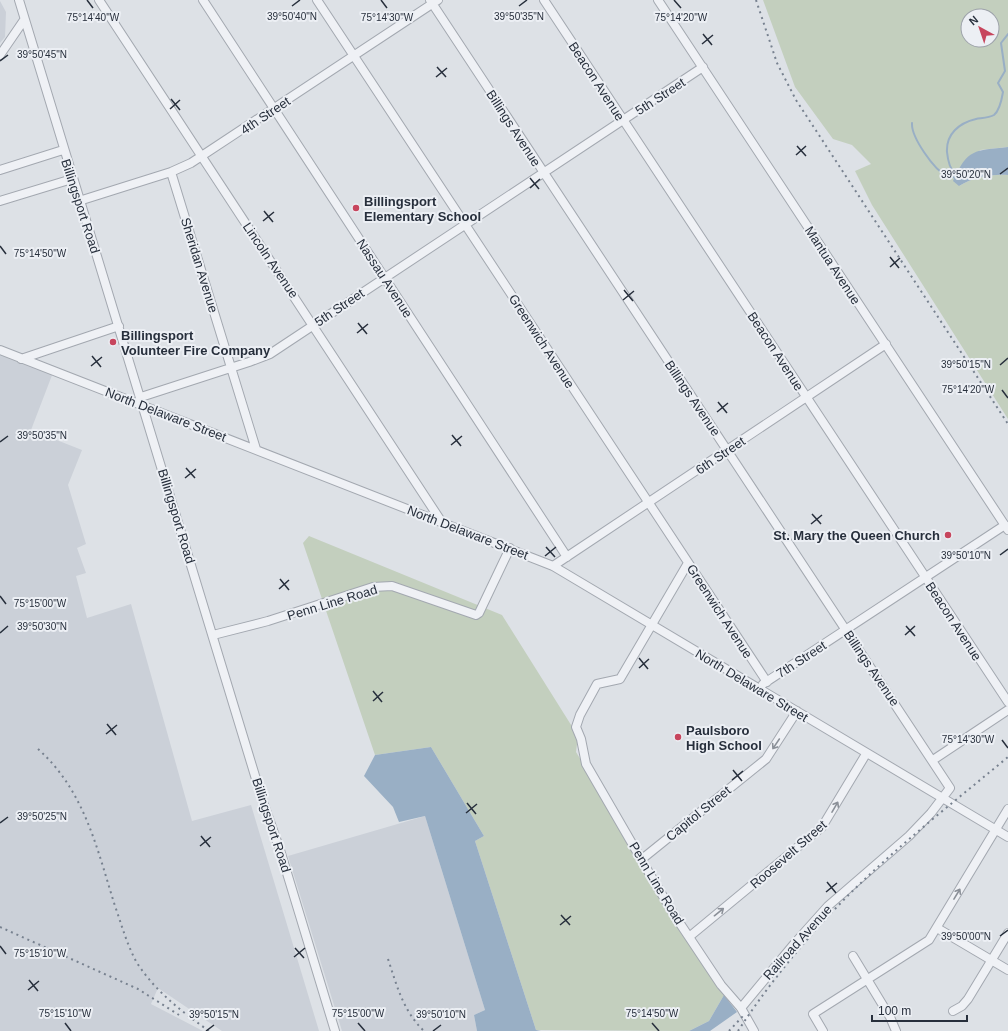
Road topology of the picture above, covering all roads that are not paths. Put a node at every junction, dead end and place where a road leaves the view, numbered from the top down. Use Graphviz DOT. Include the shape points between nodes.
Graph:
graph roads {
  1 [pos="19,0"];
  2 [pos="99,0"];
  3 [pos="203,0"];
  4 [pos="317,0"];
  5 [pos="544,0"];
  6 [pos="658,0"];
  7 [pos="433,1"];
  8 [pos="24,20"];
  9 [pos="0,55"];
  10 [pos="354,56"];
  11 [pos="703,67"];
  12 [pos="275,108"];
  13 [pos="623,120"];
  14 [pos="63,150"];
  15 [pos="202,157"];
  16 [pos="0,170"];
  17 [pos="172,172"];
  18 [pos="544,173"];
  19 [pos="72,179"];
  20 [pos="0,201"];
  21 [pos="79,201"];
  22 [pos="465,224"];
  23 [pos="384,277"];
  24 [pos="314,324"];
  25 [pos="119,326"];
  26 [pos="886,344"];
  27 [pos="0,350"];
  28 [pos="21,358"];
  29 [pos="232,368"];
  30 [pos="806,398"];
  31 [pos="142,401"];
  32 [pos="256,449"];
  33 [pos="728,450"];
  34 [pos="649,502"];
  35 [pos="441,521"];
  36 [pos="1006,528"];
  37 [pos="510,548"];
  38 [pos="567,557"];
  39 [pos="688,562"];
  40 [pos="553,566"];
  41 [pos="925,577"];
  42 [pos="652,625"];
  43 [pos="846,629"];
  44 [pos="213,636"];
  45 [pos="767,682"];
  46 [pos="757,688"];
  47 [pos="1008,702"];
  48 [pos="1008,710"];
  49 [pos="797,711"];
  50 [pos="866,754"];
  51 [pos="933,760"];
  52 [pos="943,796"];
  53 [pos="1008,809"];
  54 [pos="996,829"];
  55 [pos="1008,837"];
  56 [pos="642,859"];
  57 [pos="937,928"];
  58 [pos="1008,933"];
  59 [pos="689,937"];
  60 [pos="853,956"];
  61 [pos="992,960"];
  62 [pos="1008,970"];
  63 [pos="866,980"];
  64 [pos="741,1008"];
  65 [pos="953,1011"];
  66 [pos="335,1031"];
  67 [pos="754,1031"];
  68 [pos="823,1031"];
  69 [pos="896,1031"];
  1 -- 8 [label="street, Billingsport Road"];
  2 -- 15 [label="street, Lincoln Avenue"];
  3 -- 12 [label="street, Nassau Avenue"];
  4 -- 10 [label="street, Greenwich Avenue"];
  5 -- 13 [label="street, Beacon Avenue"];
  6 -- 11 [label="street, Mantua Avenue"];
  7 -- 10 [label="street, 4th Street"];
  7 -- 18 [label="street, Billings Avenue"];
  8 -- 9 [label="street"];
  8 -- 14 [label="street, Billingsport Road"];
  10 -- 12 [label="street, 4th Street"];
  10 -- 22 [label="street, Greenwich Avenue"];
  11 -- 13 [label="street, 5th Street"];
  11 -- 26 [label="street, Mantua Avenue"];
  12 -- 15 [label="street, 4th Street"];
  12 -- 23 [label="street, Nassau Avenue"];
  13 -- 18 [label="street, 5th Street"];
  13 -- 30 [label="street, Beacon Avenue"];
  14 -- 16 [label="street"];
  14 -- 19 [label="street, Billingsport Road"];
  15 -- 17 [label="street, 4th Street"];
  15 -- 24 [label="street, Lincoln Avenue"];
  17 -- 21 [label="street, 4th Street"];
  17 -- 29 [label="street, Sheridan Avenue"];
  18 -- 22 [label="street, 5th Street"];
  18 -- 33 [label="street, Billings Avenue"];
  19 -- 20 [label="street"];
  19 -- 21 [label="street, Billingsport Road"];
  21 -- 25 [label="street, Billingsport Road"];
  22 -- 23 [label="street, 5th Street"];
  22 -- 34 [label="street, Greenwich Avenue"];
  23 -- 24 [label="street, 5th Street"];
  23 -- 38 [label="street, Nassau Avenue"];
  24 -- 29 [label="street, 5th Street" via="270,354"];
  24 -- 35 [label="street, Lincoln Avenue"];
  25 -- 28 [label="street"];
  25 -- 31 [label="street, Billingsport Road"];
  26 -- 30 [label="street, 6th Street"];
  26 -- 36 [label="street, Mantua Avenue"];
  27 -- 28 [label="street, North Delaware Street"];
  28 -- 31 [label="street, North Delaware Street"];
  29 -- 31 [label="street, 5th Street"];
  29 -- 32 [label="street, Sheridan Avenue"];
  30 -- 33 [label="street, 6th Street"];
  30 -- 41 [label="street, Beacon Avenue"];
  31 -- 32 [label="street, North Delaware Street"];
  31 -- 44 [label="street, Billingsport Road"];
  32 -- 35 [label="street, North Delaware Street"];
  33 -- 34 [label="street, 6th Street"];
  33 -- 43 [label="street, Billings Avenue"];
  34 -- 38 [label="street, 6th Street"];
  34 -- 39 [label="street, Greenwich Avenue"];
  35 -- 37 [label="street, North Delaware Street"];
  36 -- 41 [label="street, 7th Street"];
  37 -- 40 [label="street, North Delaware Street"];
  37 -- 44 [label="street, Penn Line Road" via="479,613 472,615 392,586 373,587"];
  38 -- 40 [label="street, 6th Street"];
  39 -- 42 [label="street"];
  39 -- 45 [label="street, Greenwich Avenue"];
  40 -- 42 [label="street, North Delaware Street"];
  41 -- 43 [label="street, 7th Street"];
  41 -- 47 [label="street, Beacon Avenue"];
  42 -- 46 [label="street, North Delaware Street"];
  42 -- 56 [label="street, Penn Line Road" via="620,679 597,684 576,727 586,764"];
  43 -- 45 [label="street, 7th Street"];
  43 -- 51 [label="street, Billings Avenue"];
  44 -- 66 [label="street, Billingsport Road"];
  45 -- 46 [label="street, 7th Street"];
  46 -- 49 [label="street, North Delaware Street"];
  48 -- 51 [label="street"];
  49 -- 50 [label="street, North Delaware Street"];
  49 -- 56 [label="street, Capitol Street, one-way" via="766,759"];
  50 -- 52 [label="street, North Delaware Street"];
  59 -- 50 [label="street, Roosevelt Street, one-way" via="822,827"];
  51 -- 52 [label="street, Billings Avenue" via="950,788"];
  52 -- 54 [label="street, North Delaware Street"];
  52 -- 64 [label="street, Railroad Avenue" via="931,813 908,836 828,906"];
  53 -- 54 [label="street"];
  54 -- 55 [label="street, North Delaware Street"];
  57 -- 54 [label="street, one-way"];
  56 -- 59 [label="street, Penn Line Road"];
  57 -- 61 [label="street"];
  57 -- 63 [label="street" via="929,940"];
  58 -- 61 [label="street"];
  59 -- 64 [label="street, Penn Line Road" via="721,985"];
  60 -- 63 [label="street"];
  61 -- 62 [label="street"];
  61 -- 65 [label="street" via="968,999"];
  63 -- 68 [label="street" via="813,1014"];
  63 -- 69 [label="street"];
  64 -- 67 [label="street, Penn Line Road"];
}
